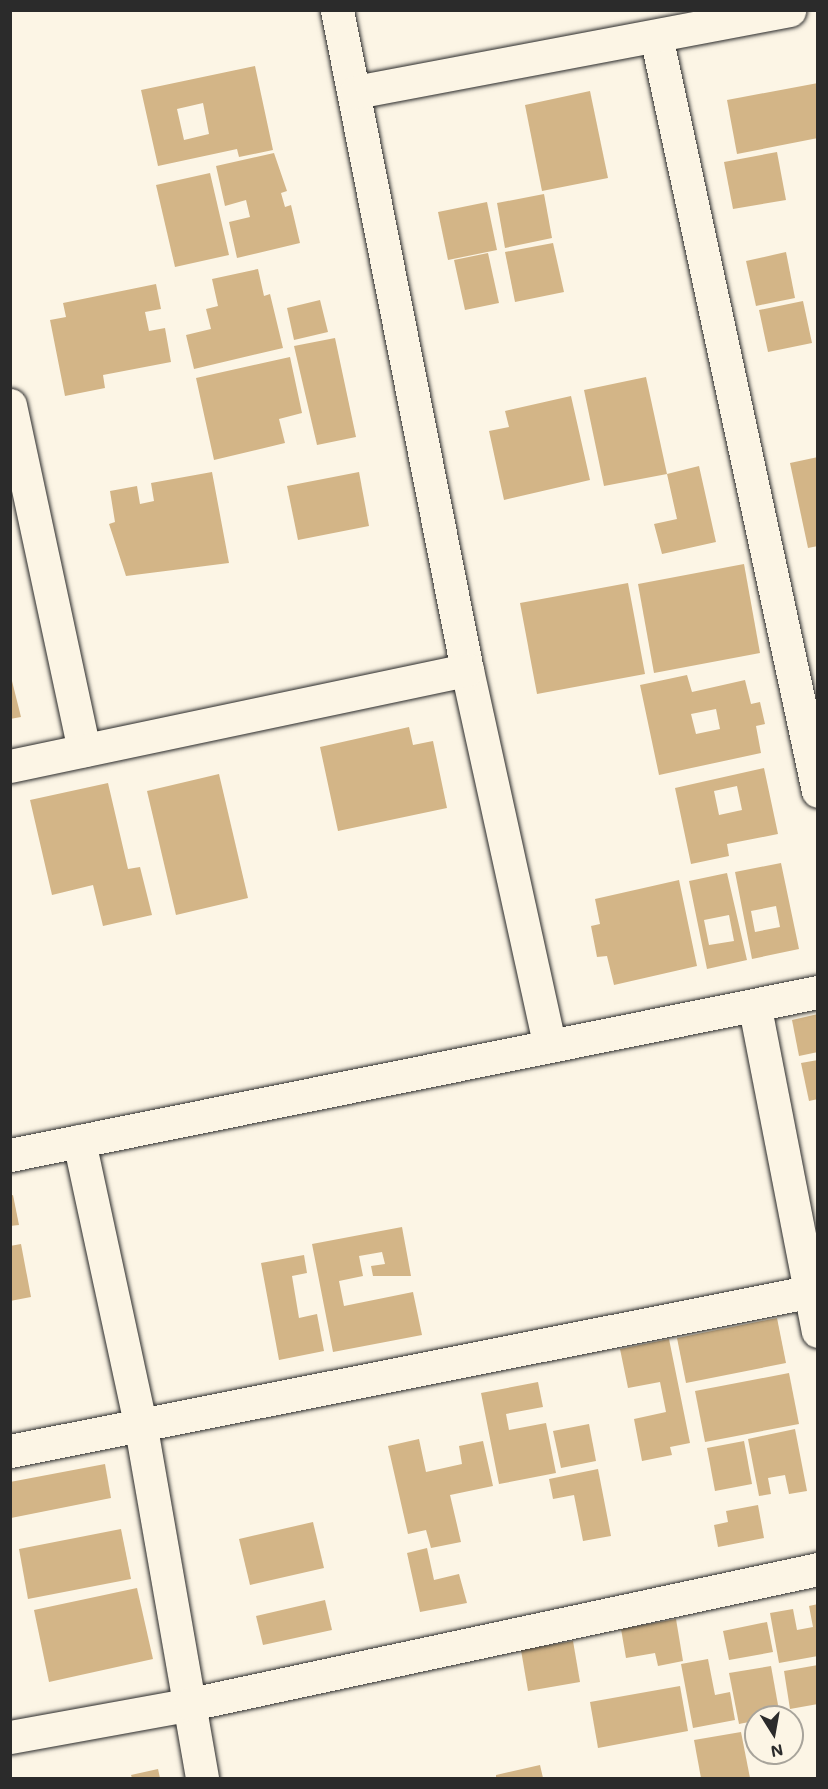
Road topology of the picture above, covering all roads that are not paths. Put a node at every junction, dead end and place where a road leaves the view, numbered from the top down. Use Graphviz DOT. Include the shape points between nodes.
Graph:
graph roads {
  1 [pos="337,10"];
  2 [pos="789,10"];
  3 [pos="656,36"];
  4 [pos="356,92"];
  5 [pos="10,405"];
  6 [pos="467,670"];
  7 [pos="84,750"];
  8 [pos="10,766"];
  9 [pos="818,790"];
  10 [pos="818,993"];
  11 [pos="755,1008"];
  12 [pos="549,1044"];
  13 [pos="79,1141"];
  14 [pos="10,1155"];
  15 [pos="814,1291"];
  16 [pos="818,1331"];
  17 [pos="141,1428"];
  18 [pos="10,1451"];
  19 [pos="818,1569"];
  20 [pos="191,1704"];
  21 [pos="10,1737"];
  22 [pos="202,1779"];
  1 -- 4 [label="street"];
  2 -- 3 [label="street"];
  3 -- 4 [label="street"];
  3 -- 9 [label="street"];
  4 -- 6 [label="street"];
  5 -- 7 [label="street"];
  6 -- 7 [label="street"];
  6 -- 12 [label="street"];
  7 -- 8 [label="street"];
  10 -- 11 [label="street"];
  11 -- 12 [label="street"];
  11 -- 15 [label="street"];
  12 -- 13 [label="street"];
  13 -- 14 [label="street"];
  13 -- 17 [label="street"];
  15 -- 16 [label="street"];
  15 -- 17 [label="street"];
  17 -- 18 [label="street"];
  17 -- 20 [label="street"];
  19 -- 20 [label="street"];
  20 -- 21 [label="street"];
  20 -- 22 [label="street"];
}
